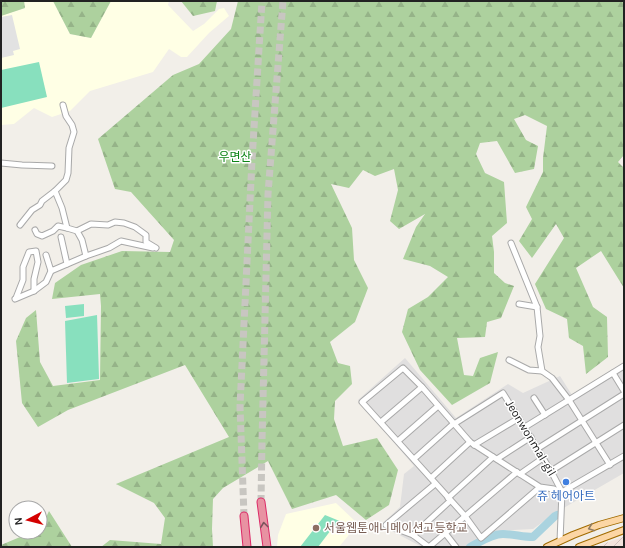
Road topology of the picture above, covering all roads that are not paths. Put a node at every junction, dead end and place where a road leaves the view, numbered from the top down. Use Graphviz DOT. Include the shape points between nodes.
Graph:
graph roads {
  1 [pos="63,105"];
  2 [pos="1,163"];
  3 [pos="52,166"];
  4 [pos="55,191"];
  5 [pos="20,225"];
  6 [pos="67,228"];
  7 [pos="35,230"];
  8 [pos="77,231"];
  9 [pos="61,237"];
  10 [pos="512,243"];
  11 [pos="46,255"];
  12 [pos="86,256"];
  13 [pos="67,264"];
  14 [pos="51,271"];
  15 [pos="34,291"];
  16 [pos="519,304"];
  17 [pos="537,307"];
  18 [pos="509,360"];
  19 [pos="624,366"];
  20 [pos="542,371"];
  21 [pos="613,373"];
  22 [pos="422,387"];
  23 [pos="624,391"];
  24 [pos="624,394"];
  25 [pos="534,398"];
  26 [pos="569,400"];
  27 [pos="438,406"];
  28 [pos="545,415"];
  29 [pos="519,418"];
  30 [pos="582,421"];
  31 [pos="381,422"];
  32 [pos="453,424"];
  33 [pos="624,425"];
  34 [pos="525,427"];
  35 [pos="531,437"];
  36 [pos="398,441"];
  37 [pos="596,443"];
  38 [pos="472,444"];
  39 [pos="537,449"];
  40 [pos="624,456"];
  41 [pos="495,458"];
  42 [pos="543,458"];
  43 [pos="414,459"];
  44 [pos="610,465"];
  45 [pos="551,471"];
  46 [pos="518,473"];
  47 [pos="430,478"];
  48 [pos="435,484"];
  49 [pos="540,487"];
  50 [pos="562,492"];
  51 [pos="449,499"];
  52 [pos="262,502"];
  53 [pos="244,516"];
  54 [pos="465,516"];
  55 [pos="624,518"];
  56 [pos="624,530"];
  57 [pos="445,533"];
  58 [pos="412,535"];
  59 [pos="560,544"];
  60 [pos="247,547"];
  61 [pos="267,547"];
  62 [pos="429,547"];
  63 [pos="456,547"];
  64 [pos="547,547"];
  65 [pos="579,547"];
  1 -- 4 [label="street" via="74,132 69,148 66,180"];
  2 -- 3 [label="street"];
  4 -- 5 [label="street" via="32,210"];
  4 -- 6 [label="street"];
  6 -- 7 [label="street" via="58,226 42,236"];
  6 -- 8 [label="street"];
  8 -- 12 [label="street"];
  8 -- 12 [label="street" via="91,224 124,223 146,235 146,242 156,248 121,241"];
  9 -- 13 [label="street"];
  10 -- 17 [label="street"];
  11 -- 14 [label="street"];
  12 -- 13 [label="street"];
  13 -- 14 [label="street"];
  14 -- 15 [label="street" via="46,282"];
  15 -- 15 [label="street" via="15,299 23,280 29,252 36,251 38,262"];
  16 -- 17 [label="street"];
  17 -- 20 [label="street" via="540,336 538,347"];
  18 -- 20 [label="street" via="529,370"];
  19 -- 21 [label="street"];
  20 -- 26 [label="street" via="552,378"];
  21 -- 23 [label="street"];
  21 -- 26 [label="street"];
  22 -- 27 [label="street"];
  22 -- 31 [label="street"];
  22 -- 31 [label="street" via="403,368 362,402"];
  24 -- 30 [label="street"];
  25 -- 28 [label="street"];
  26 -- 28 [label="street"];
  26 -- 30 [label="street"];
  27 -- 32 [label="street"];
  27 -- 36 [label="street"];
  28 -- 34 [label="street"];
  29 -- 32 [label="street, Jeonwonmal-gil" via="503,393"];
  29 -- 34 [label="street, Jeonwonmal-gil"];
  29 -- 38 [label="street"];
  30 -- 37 [label="street"];
  30 -- 39 [label="street"];
  31 -- 36 [label="street"];
  32 -- 38 [label="street"];
  32 -- 43 [label="street"];
  33 -- 37 [label="street"];
  34 -- 35 [label="street, Jeonwonmal-gil"];
  35 -- 39 [label="street, Jeonwonmal-gil"];
  35 -- 41 [label="street"];
  36 -- 43 [label="street"];
  37 -- 44 [label="street"];
  37 -- 45 [label="street"];
  38 -- 41 [label="street"];
  38 -- 47 [label="street"];
  39 -- 42 [label="street, Jeonwonmal-gil"];
  40 -- 44 [label="street"];
  41 -- 46 [label="street"];
  41 -- 51 [label="street"];
  42 -- 45 [label="street, Jeonwonmal-gil"];
  42 -- 46 [label="street"];
  43 -- 47 [label="street"];
  44 -- 50 [label="street"];
  45 -- 50 [label="street, Jeonwonmal-gil"];
  46 -- 49 [label="street"];
  46 -- 54 [label="street"];
  47 -- 48 [label="street"];
  48 -- 51 [label="street"];
  48 -- 58 [label="street" via="386,525"];
  49 -- 50 [label="street"];
  49 -- 54 [label="street" via="481,538"];
  50 -- 59 [label="street, Jeonwonmal-gil"];
  51 -- 54 [label="street"];
  51 -- 58 [label="street"];
  61 -- 52 [label="highway, one-way"];
  53 -- 60 [label="highway"];
  54 -- 57 [label="street"];
  55 -- 59 [label="main road, one-way" via="572,534"];
  56 -- 65 [label="main road"];
  57 -- 62 [label="street"];
  57 -- 63 [label="street"];
  58 -- 62 [label="street"];
  59 -- 64 [label="main road"];
}
